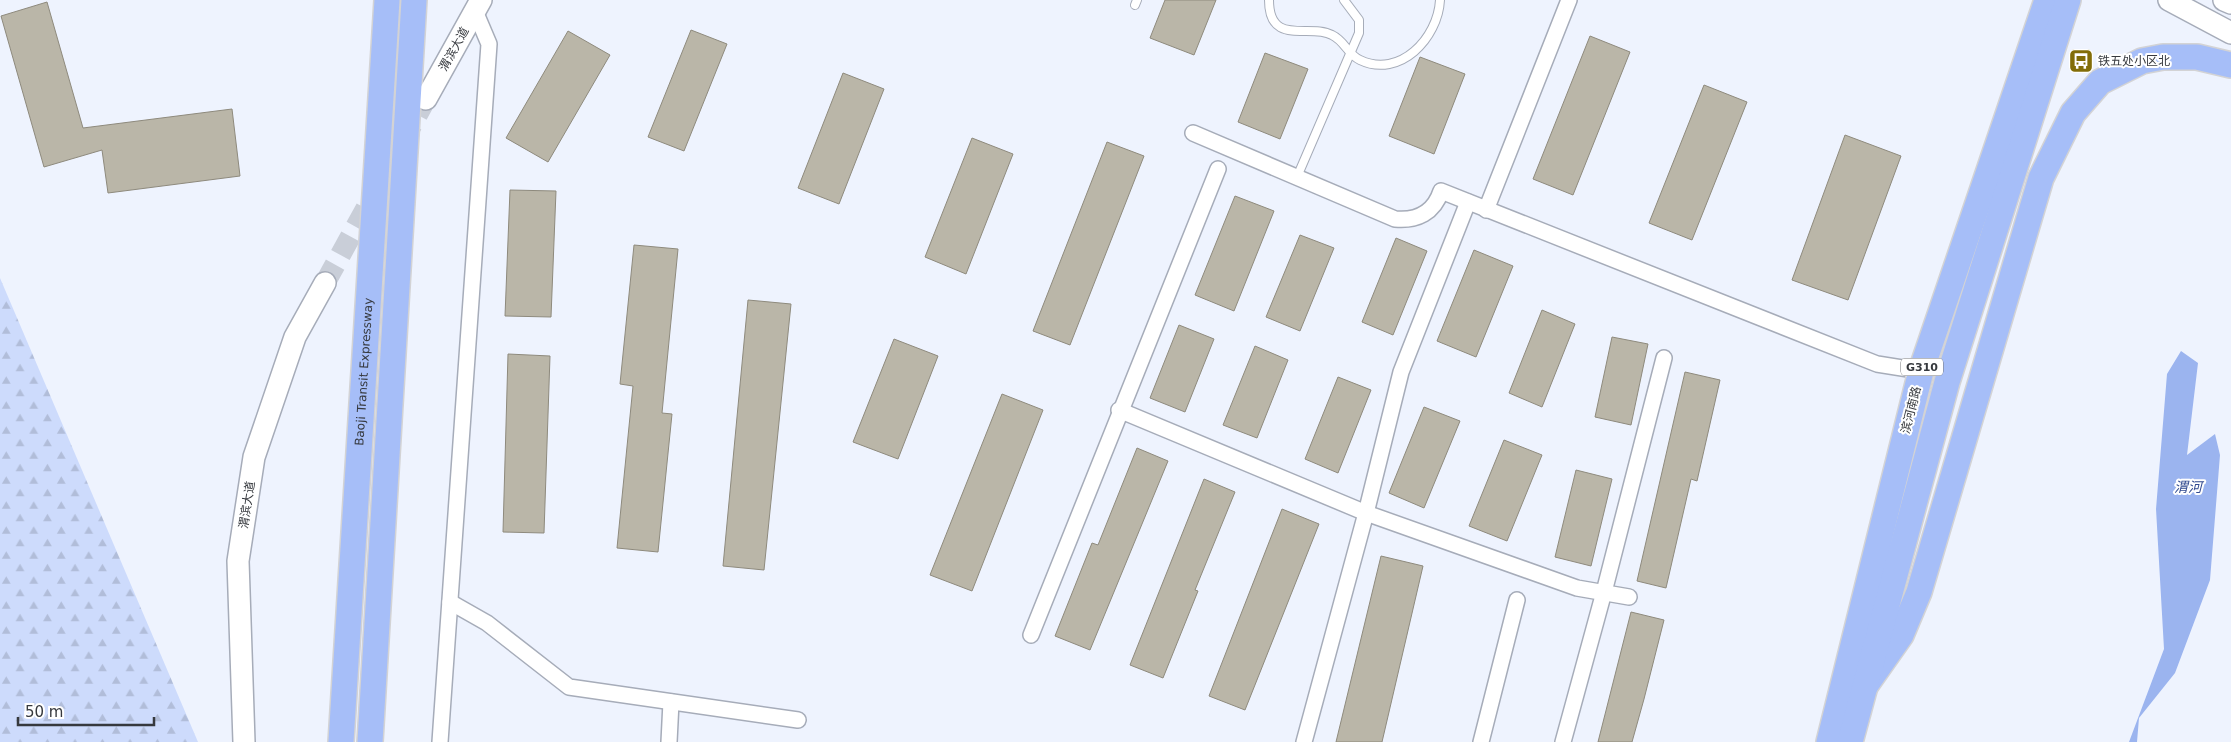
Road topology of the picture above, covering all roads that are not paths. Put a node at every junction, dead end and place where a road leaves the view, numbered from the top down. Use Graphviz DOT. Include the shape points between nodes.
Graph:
graph roads {
  1 [pos="387,0"];
  2 [pos="414,0"];
  3 [pos="1269,0"];
  4 [pos="1344,0"];
  5 [pos="1440,0"];
  6 [pos="1569,0"];
  7 [pos="2046,0"];
  8 [pos="2068,0"];
  9 [pos="2169,0"];
  10 [pos="2224,0"];
  11 [pos="2231,3"];
  12 [pos="478,5"];
  13 [pos="2231,33"];
  14 [pos="1350,54"];
  15 [pos="2231,65"];
  16 [pos="426,99"];
  17 [pos="1193,133"];
  18 [pos="1218,168"];
  19 [pos="1297,177"];
  20 [pos="1468,202"];
  21 [pos="1486,210"];
  22 [pos="325,283"];
  23 [pos="1664,358"];
  24 [pos="1921,371"];
  25 [pos="1119,410"];
  26 [pos="1366,513"];
  27 [pos="1604,592"];
  28 [pos="1629,597"];
  29 [pos="1517,600"];
  30 [pos="450,602"];
  31 [pos="1030,635"];
  32 [pos="1863,689"];
  33 [pos="671,702"];
  34 [pos="798,720"];
  35 [pos="244,742"];
  36 [pos="341,742"];
  37 [pos="370,742"];
  38 [pos="440,742"];
  39 [pos="669,742"];
  40 [pos="1304,742"];
  41 [pos="1481,742"];
  42 [pos="1563,742"];
  43 [pos="1828,742"];
  44 [pos="1850,742"];
  1 -- 36 [label="highway, Baoji Transit Expressway"];
  2 -- 37 [label="highway"];
  3 -- 14 [label="lane" via="1271,14 1281,27 1293,32 1332,34"];
  4 -- 14 [label="lane" via="1358,20 1359,33"];
  5 -- 14 [label="lane" via="1432,32 1407,57 1379,65"];
  6 -- 21 [label="street"];
  7 -- 24 [label="highway, 滨河南路 / G310"];
  8 -- 32 [label="highway, G310" via="1947,382"];
  9 -- 13 [label="main road"];
  10 -- 11 [label="main road"];
  12 -- 16 [label="main road, 渭滨大道"];
  12 -- 30 [label="street" via="489,44"];
  14 -- 19 [label="lane"];
  15 -- 32 [label="highway" via="2197,57 2142,61 2100,82 2072,112 2041,178 1919,592 1901,634"];
  17 -- 19 [label="street"];
  18 -- 25 [label="street"];
  19 -- 20 [label="street" via="1395,219 1414,219 1423,215 1435,205 1441,191"];
  20 -- 21 [label="street"];
  20 -- 26 [label="street" via="1401,372"];
  21 -- 24 [label="street" via="1877,364"];
  22 -- 35 [label="main road, 渭滨大道" via="296,337 254,457 238,561"];
  23 -- 27 [label="street"];
  24 -- 43 [label="highway, 滨河南路 / G310"];
  25 -- 26 [label="street"];
  25 -- 31 [label="street"];
  26 -- 27 [label="street" via="1577,588"];
  26 -- 40 [label="street"];
  27 -- 28 [label="street"];
  27 -- 42 [label="street"];
  29 -- 41 [label="street"];
  30 -- 33 [label="street" via="487,623 569,687"];
  30 -- 38 [label="street"];
  32 -- 44 [label="highway, G310"];
  33 -- 34 [label="street"];
  33 -- 39 [label="street"];
}
